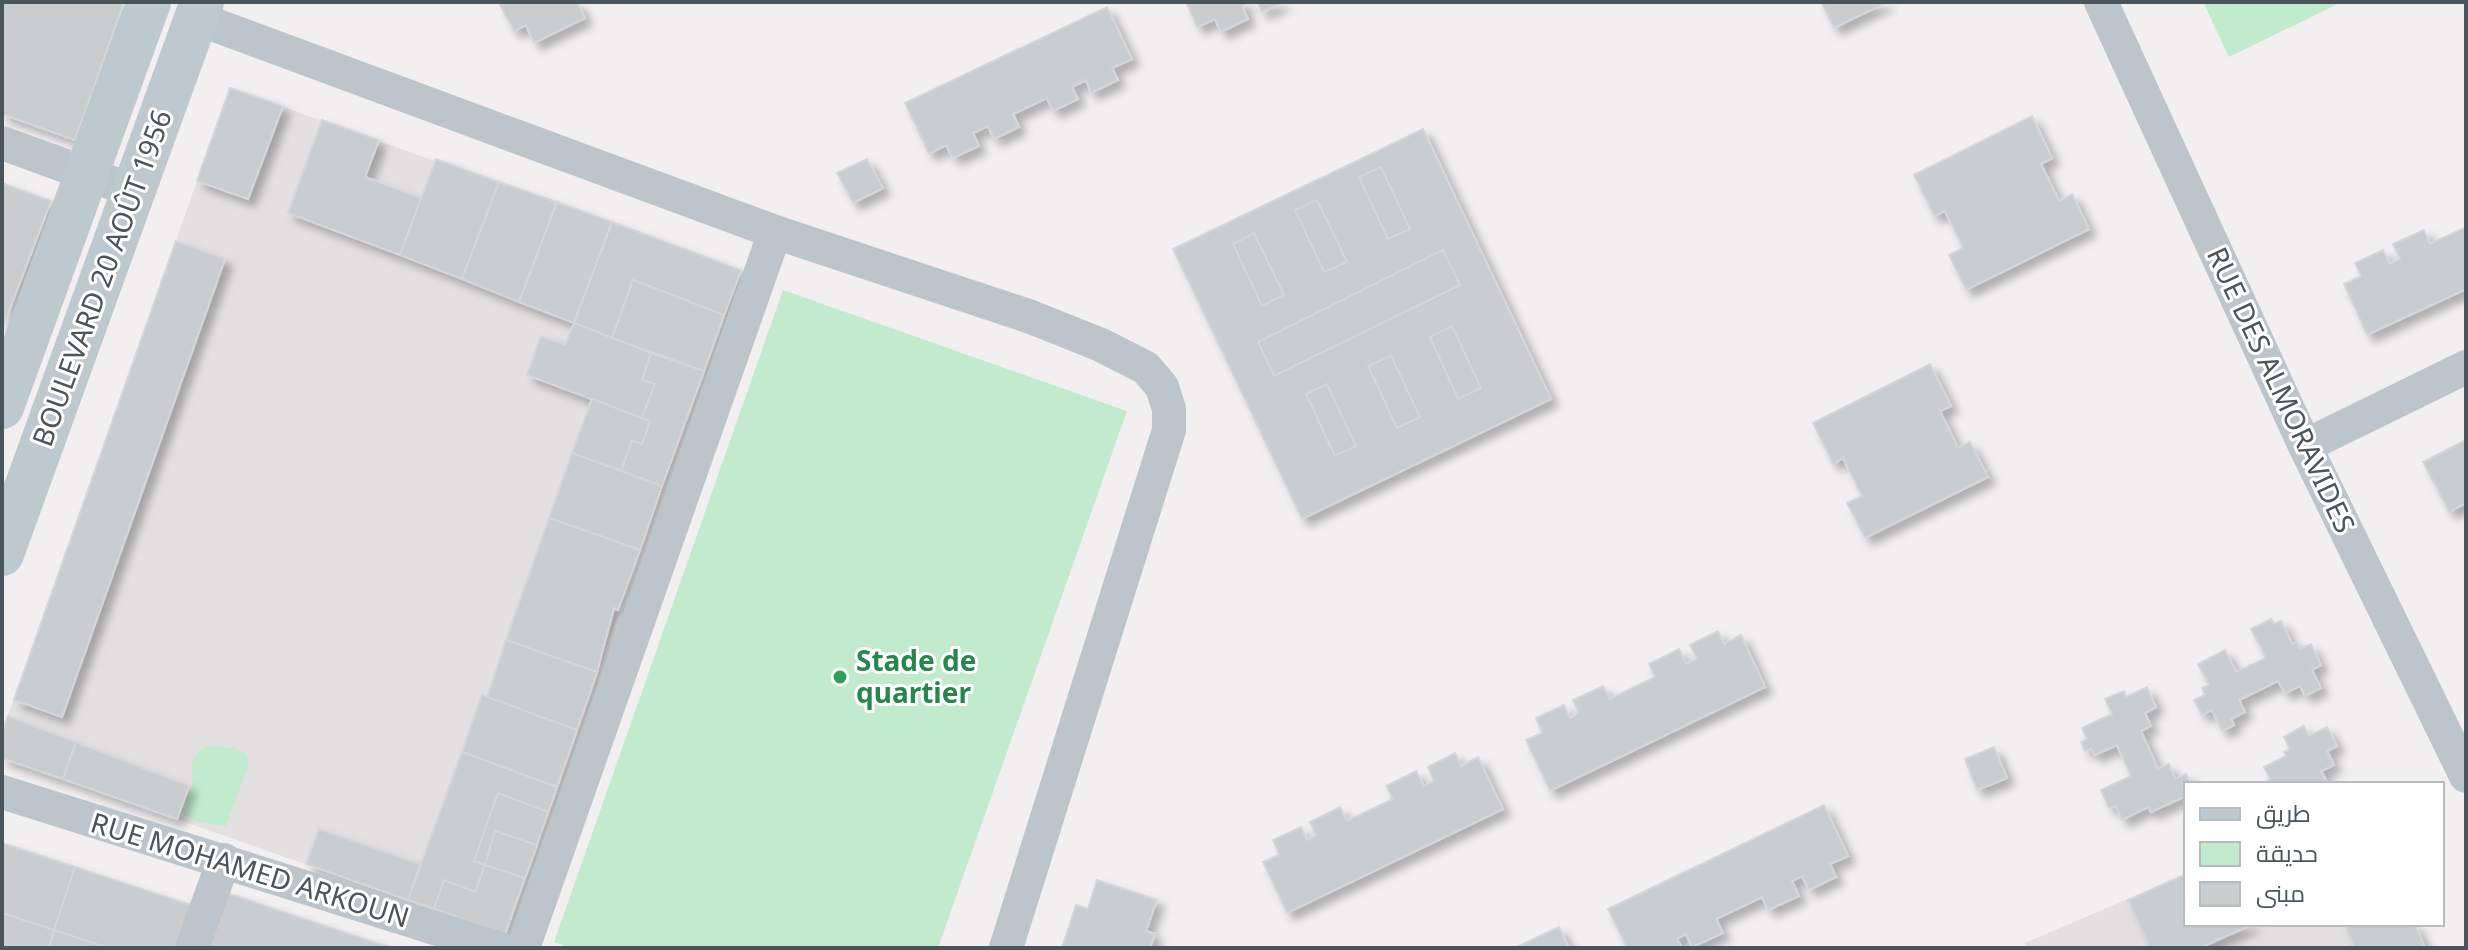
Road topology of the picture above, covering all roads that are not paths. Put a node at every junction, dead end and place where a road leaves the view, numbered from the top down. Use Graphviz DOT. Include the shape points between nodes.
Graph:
graph roads {
  1 [pos="149,2"];
  2 [pos="2101,2"];
  3 [pos="199,10"];
  4 [pos="2,143"];
  5 [pos="85,173"];
  6 [pos="134,191"];
  7 [pos="775,232"];
  8 [pos="2466,367"];
  9 [pos="2,407"];
  10 [pos="2305,446"];
  11 [pos="12,493"];
  12 [pos="2,554"];
  13 [pos="2466,776"];
  14 [pos="2,792"];
  15 [pos="224,860"];
  16 [pos="192,948"];
  17 [pos="498,948"];
  18 [pos="523,948"];
  19 [pos="1006,948"];
  1 -- 5 [label="street, BOULEVARD 20 AOÛT 1956"];
  2 -- 10 [label="street, RUE DES ALMORAVIDES"];
  3 -- 6 [label="street, BOULEVARD 20 AOÛT 1956"];
  3 -- 7 [label="street"];
  4 -- 5 [label="street"];
  5 -- 6 [label="street"];
  5 -- 9 [label="street, BOULEVARD 20 AOÛT 1956"];
  6 -- 11 [label="street, BOULEVARD 20 AOÛT 1956"];
  7 -- 18 [label="street"];
  7 -- 19 [label="street" via="1101,345 1146,368 1166,398 1169,430"];
  8 -- 10 [label="street"];
  10 -- 13 [label="street, RUE DES ALMORAVIDES"];
  11 -- 12 [label="street, BOULEVARD 20 AOÛT 1956"];
  14 -- 15 [label="street, RUE MOHAMED ARKOUN"];
  15 -- 16 [label="street"];
  15 -- 17 [label="street, RUE MOHAMED ARKOUN"];
}
